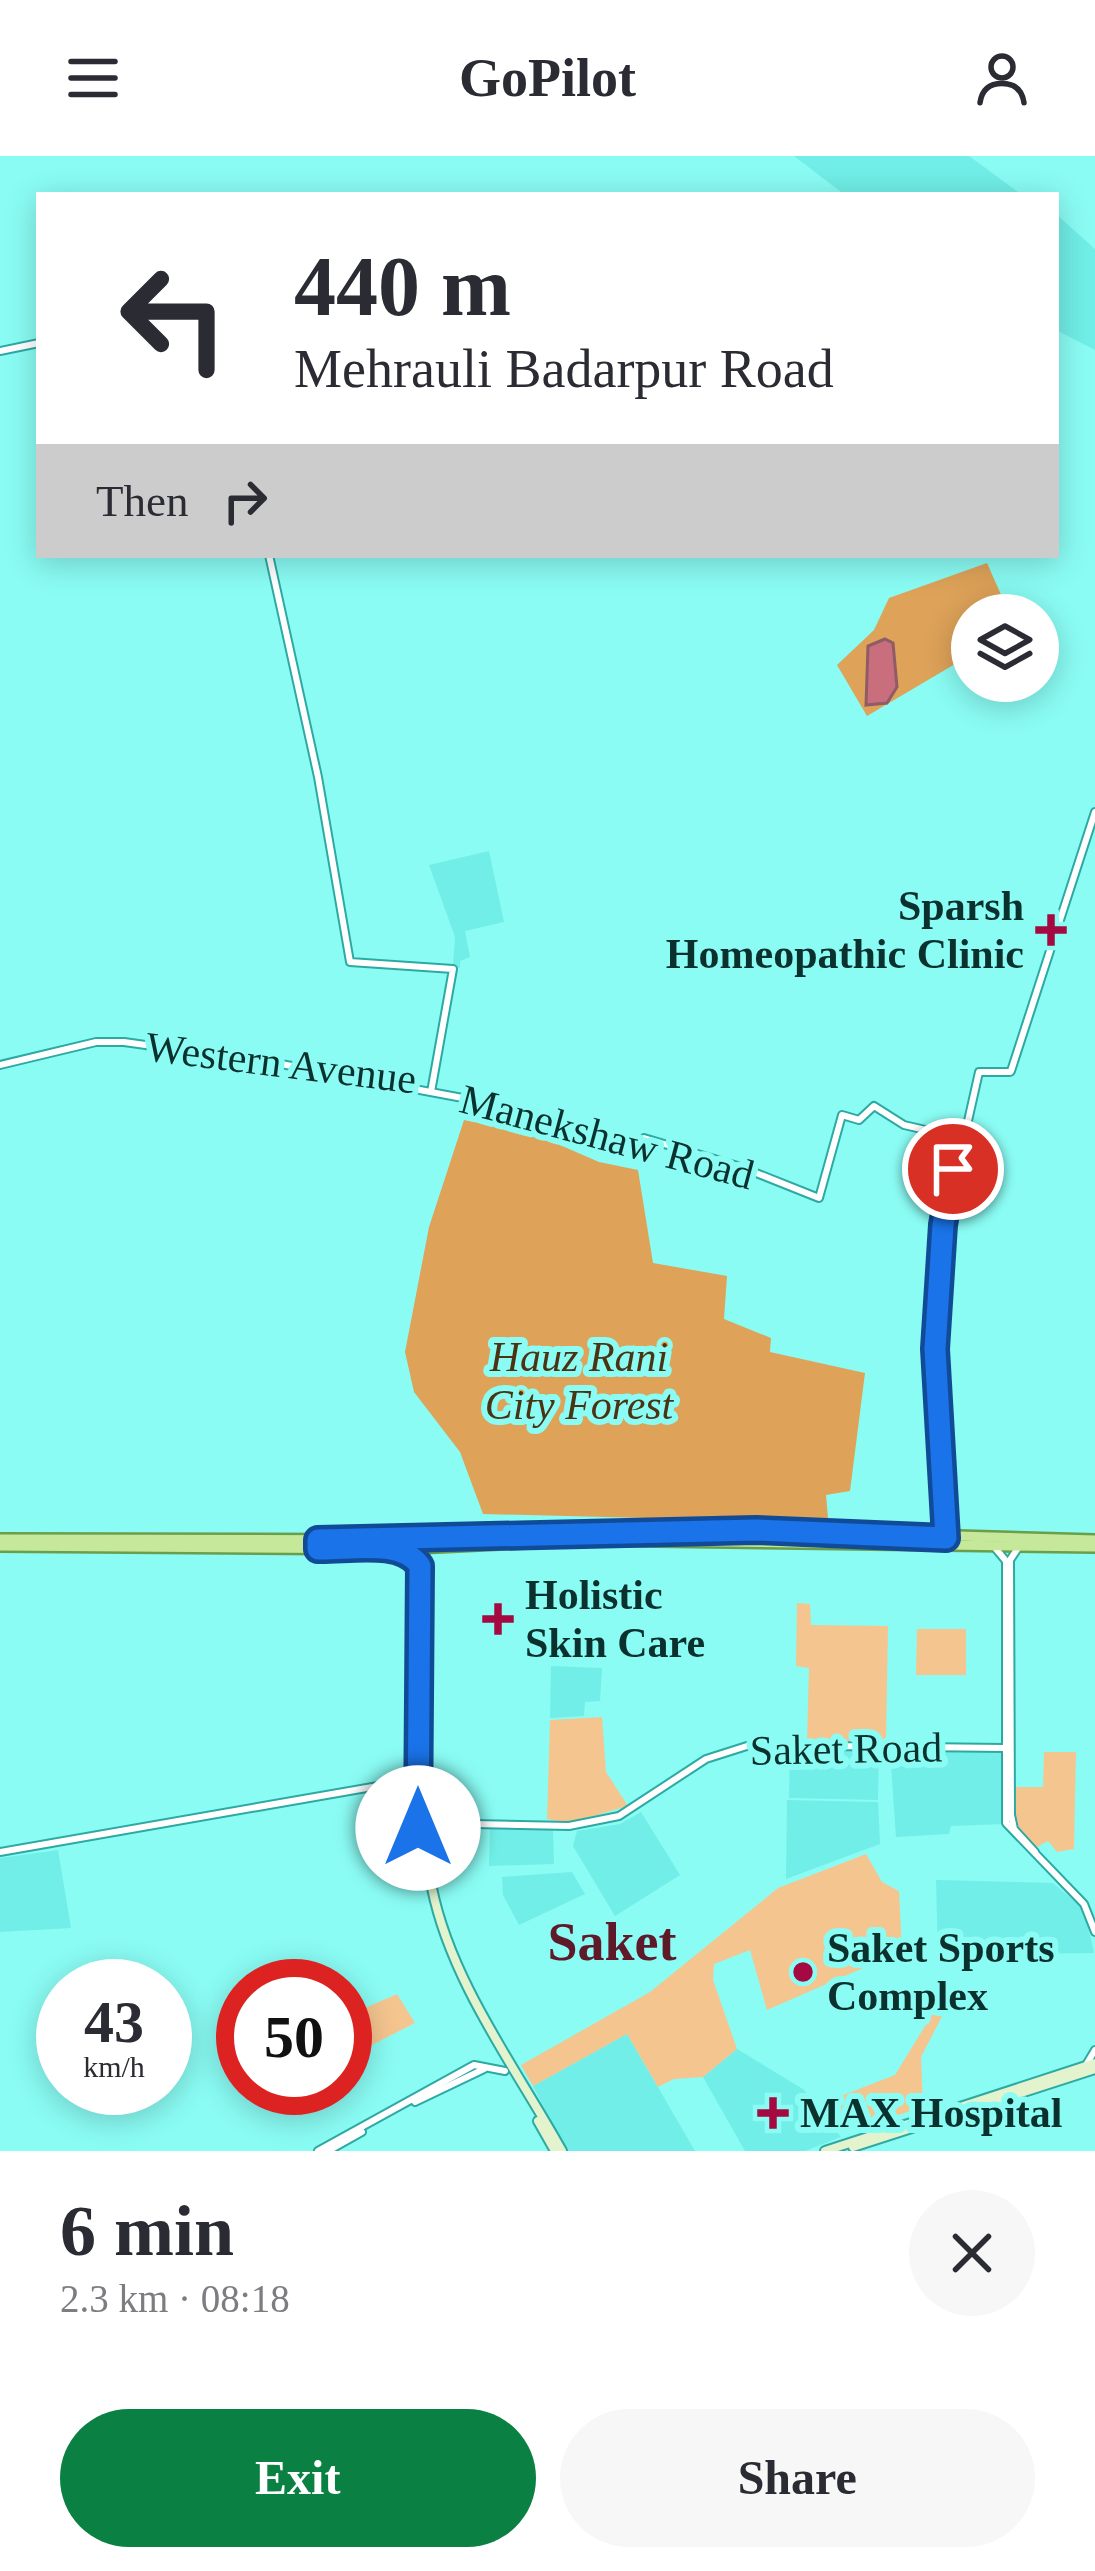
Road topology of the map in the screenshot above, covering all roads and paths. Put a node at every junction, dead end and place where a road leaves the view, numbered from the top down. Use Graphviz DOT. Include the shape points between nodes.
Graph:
graph roads {
  1 [pos="36,344"];
  2 [pos="0,351"];
  3 [pos="270,558"];
  4 [pos="1095,812"];
  5 [pos="0,1065"];
  6 [pos="1010,1072"];
  7 [pos="431,1092"];
  8 [pos="960,1138"];
  9 [pos="946,1224"];
  10 [pos="787,1531"];
  11 [pos="725,1532"];
  12 [pos="948,1538"];
  13 [pos="0,1542"];
  14 [pos="715,1542"];
  15 [pos="799,1543"];
  16 [pos="1095,1543"];
  17 [pos="318,1545"];
  18 [pos="421,1545"];
  19 [pos="449,1545"];
  20 [pos="1018,1548"];
  21 [pos="396,1549"];
  22 [pos="996,1549"];
  23 [pos="423,1567"];
  24 [pos="1009,1615"];
  25 [pos="1005,1748"];
  26 [pos="418,1779"];
  27 [pos="421,1823"];
  28 [pos="0,1852"];
  29 [pos="1095,1914"];
  30 [pos="1095,1932"];
  31 [pos="1095,2050"];
  32 [pos="509,2064"];
  33 [pos="1092,2065"];
  34 [pos="324,2150"];
  35 [pos="558,2151"];
  36 [pos="825,2151"];
  37 [pos="840,2151"];
  1 -- 2 [label="street"];
  3 -- 7 [label="street, Western Avenue" via="350,962 454,969"];
  4 -- 6 [label="street"];
  5 -- 7 [label="street, Western Avenue" via="109,1041"];
  6 -- 8 [label="street" via="979,1072"];
  6 -- 9 [label="street" via="979,1078"];
  7 -- 8 [label="street, Manekshaw Road" via="634,1144 644,1138 820,1198 842,1115 859,1120 874,1106 901,1124"];
  8 -- 9 [label="street"];
  9 -- 12 [label="street" via="941,1436"];
  10 -- 11 [label="main road"];
  10 -- 12 [label="main road"];
  10 -- 15 [label="main road" via="761,1539"];
  11 -- 14 [label="main road" via="750,1540"];
  11 -- 18 [label="main road"];
  12 -- 16 [label="main road"];
  13 -- 17 [label="main road"];
  14 -- 15 [label="main road"];
  14 -- 19 [label="main road"];
  15 -- 22 [label="main road"];
  16 -- 20 [label="main road"];
  17 -- 18 [label="main road"];
  17 -- 21 [label="main road"];
  18 -- 19 [label="main road"];
  18 -- 21 [label="main road"];
  18 -- 23 [label="main road"];
  19 -- 23 [label="main road"];
  20 -- 22 [label="main road"];
  20 -- 24 [label="street" via="1010,1560"];
  21 -- 23 [label="main road"];
  22 -- 24 [label="street" via="1005,1558"];
  23 -- 26 [label="main road"];
  23 -- 27 [label="main road"];
  24 -- 25 [label="street"];
  24 -- 29 [label="street" via="1012,1822"];
  25 -- 27 [label="street, Saket Road" via="750,1744 706,1759 619,1816 568,1826"];
  25 -- 30 [label="street" via="1007,1827 1084,1904"];
  26 -- 27 [label="main road"];
  26 -- 28 [label="street"];
  27 -- 32 [label="main road" via="423,1869 441,1936"];
  31 -- 33 [label="street"];
  32 -- 34 [label="street" via="426,2094"];
  32 -- 35 [label="main road"];
  33 -- 36 [label="main road"];
  33 -- 37 [label="main road"];
}
